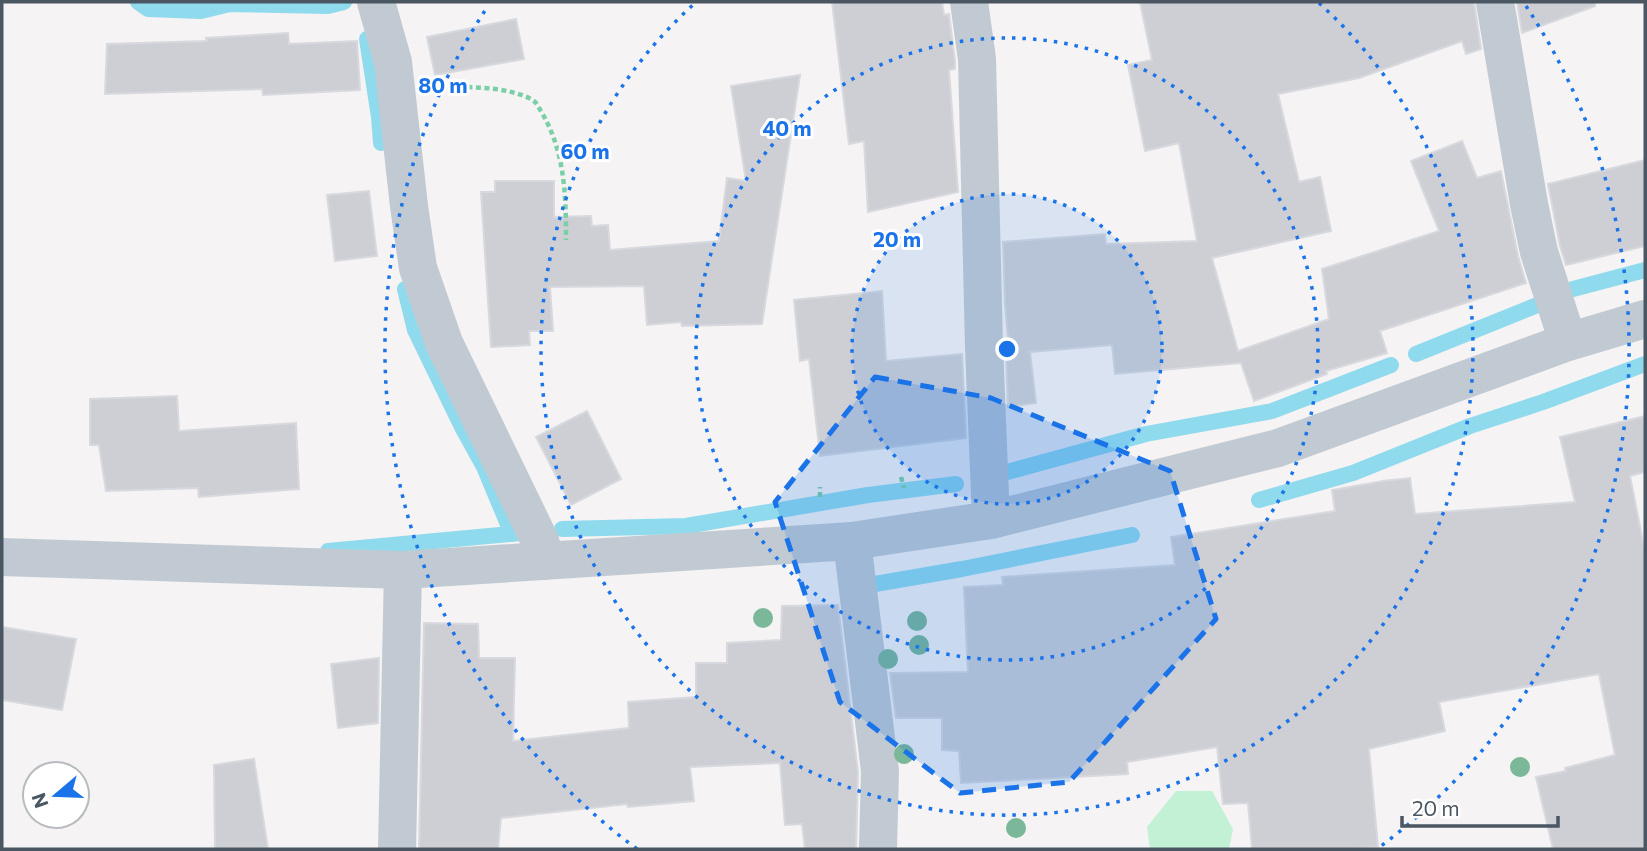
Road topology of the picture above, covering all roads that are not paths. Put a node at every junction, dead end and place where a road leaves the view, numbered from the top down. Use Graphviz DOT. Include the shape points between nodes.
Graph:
graph roads {
  1 [pos="376,2"];
  2 [pos="969,2"];
  3 [pos="1495,2"];
  4 [pos="1645,319"];
  5 [pos="1568,342"];
  6 [pos="991,520"];
  7 [pos="852,541"];
  8 [pos="2,557"];
  9 [pos="546,561"];
  10 [pos="403,570"];
  11 [pos="397,849"];
  12 [pos="878,849"];
  1 -- 9 [label="street" via="393,62 418,268 444,343"];
  2 -- 6 [label="street" via="977,59"];
  3 -- 5 [label="street" via="1531,216"];
  4 -- 5 [label="street"];
  5 -- 6 [label="street" via="1278,448"];
  6 -- 7 [label="street"];
  7 -- 9 [label="street"];
  7 -- 12 [label="street" via="880,771"];
  8 -- 10 [label="street"];
  9 -- 10 [label="street"];
  10 -- 11 [label="street"];
}
